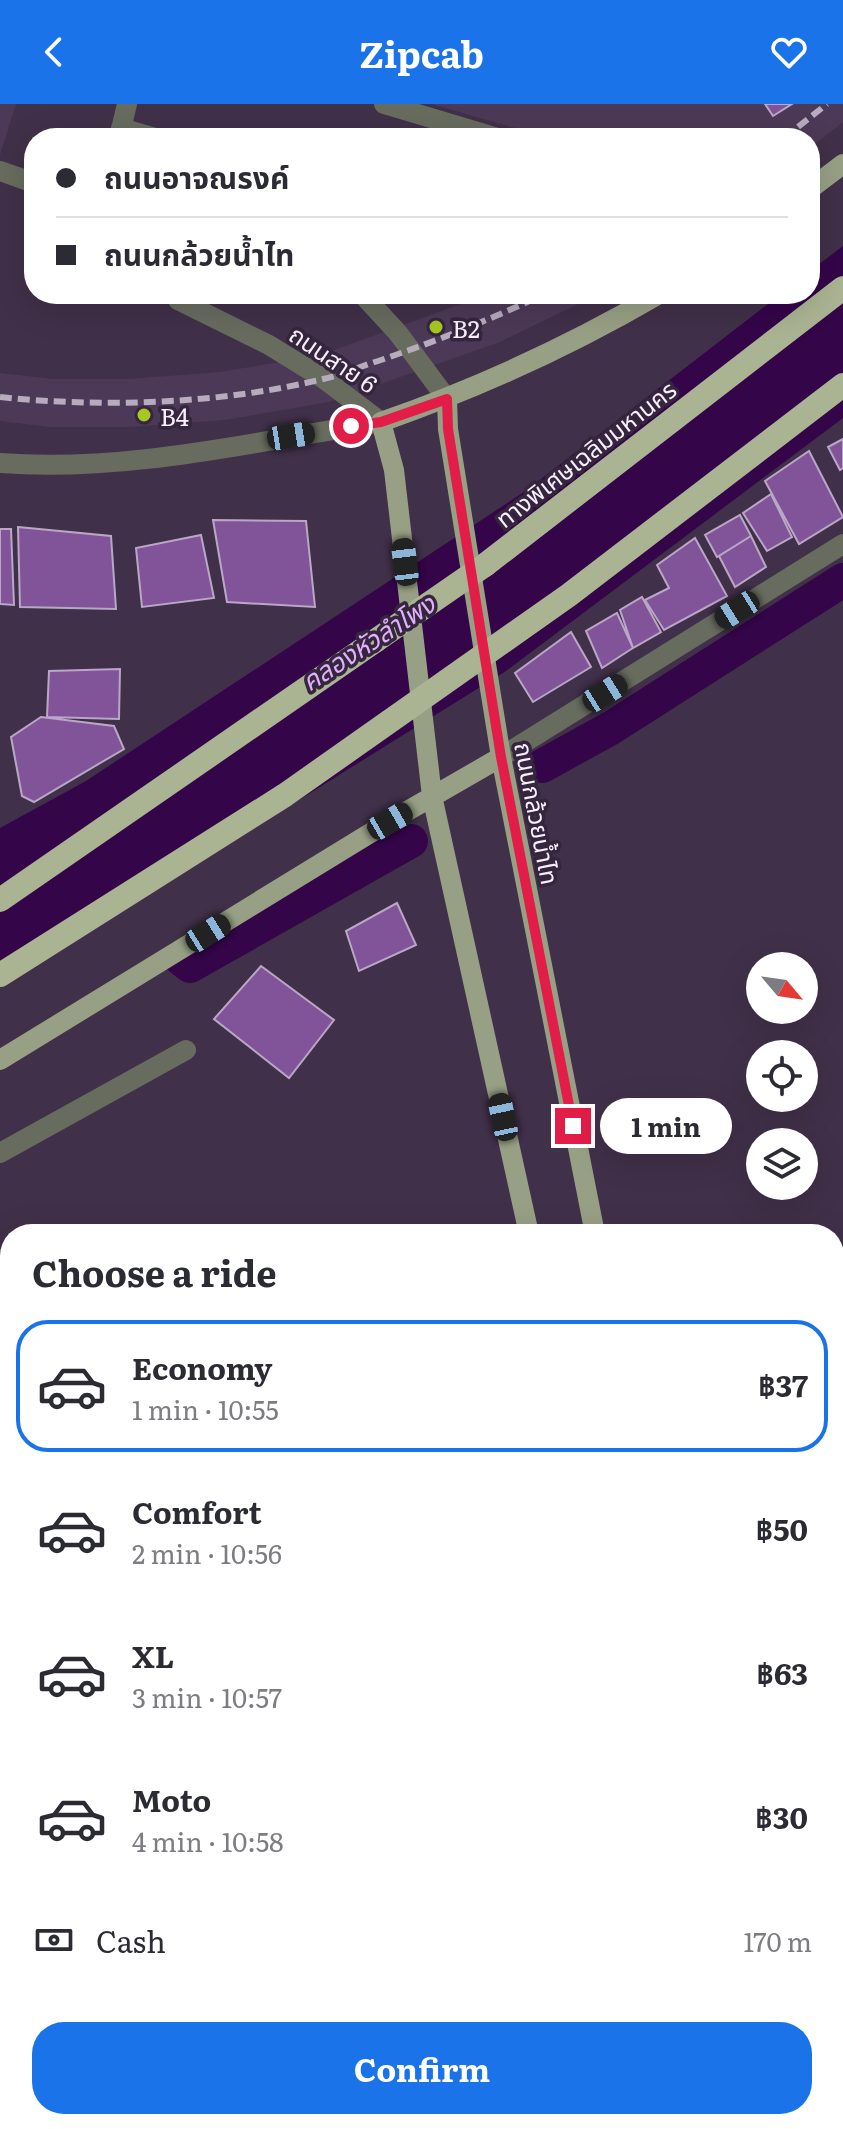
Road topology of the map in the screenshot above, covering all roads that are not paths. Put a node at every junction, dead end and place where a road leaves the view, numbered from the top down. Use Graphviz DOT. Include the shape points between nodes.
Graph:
graph roads {
  1 [pos="127,104"];
  2 [pos="384,104"];
  3 [pos="121,128"];
  4 [pos="464,128"];
  5 [pos="843,164"];
  6 [pos="0,171"];
  7 [pos="24,179"];
  8 [pos="820,181"];
  9 [pos="843,288"];
  10 [pos="186,304"];
  11 [pos="371,304"];
  12 [pos="642,304"];
  13 [pos="843,385"];
  14 [pos="447,399"];
  15 [pos="381,422"];
  16 [pos="0,463"];
  17 [pos="843,544"];
  18 [pos="501,757"];
  19 [pos="432,796"];
  20 [pos="0,900"];
  21 [pos="0,975"];
  22 [pos="186,1050"];
  23 [pos="0,1060"];
  24 [pos="0,1153"];
  25 [pos="527,1224"];
  26 [pos="593,1224"];
  1 -- 3 [label="street"];
  2 -- 4 [label="street"];
  5 -- 8 [label="main road"];
  6 -- 7 [label="street"];
  9 -- 20 [label="highway, ทางพิเศษเฉลิมมหานคร, bridge" via="485,565"];
  10 -- 15 [label="street, ถนนสาย 6" via="269,345"];
  11 -- 14 [label="street"];
  12 -- 14 [label="main road"];
  13 -- 21 [label="highway, bridge" via="569,595 285,795"];
  14 -- 15 [label="main road"];
  14 -- 18 [label="main road, ถนนกล้วยน้ำไท"];
  15 -- 16 [label="street" via="146,459"];
  15 -- 19 [label="main road" via="394,470"];
  17 -- 18 [label="street"];
  18 -- 19 [label="main road"];
  18 -- 26 [label="main road, ถนนกล้วยน้ำไท"];
  19 -- 23 [label="main road"];
  19 -- 25 [label="main road"];
  22 -- 24 [label="street"];
}
